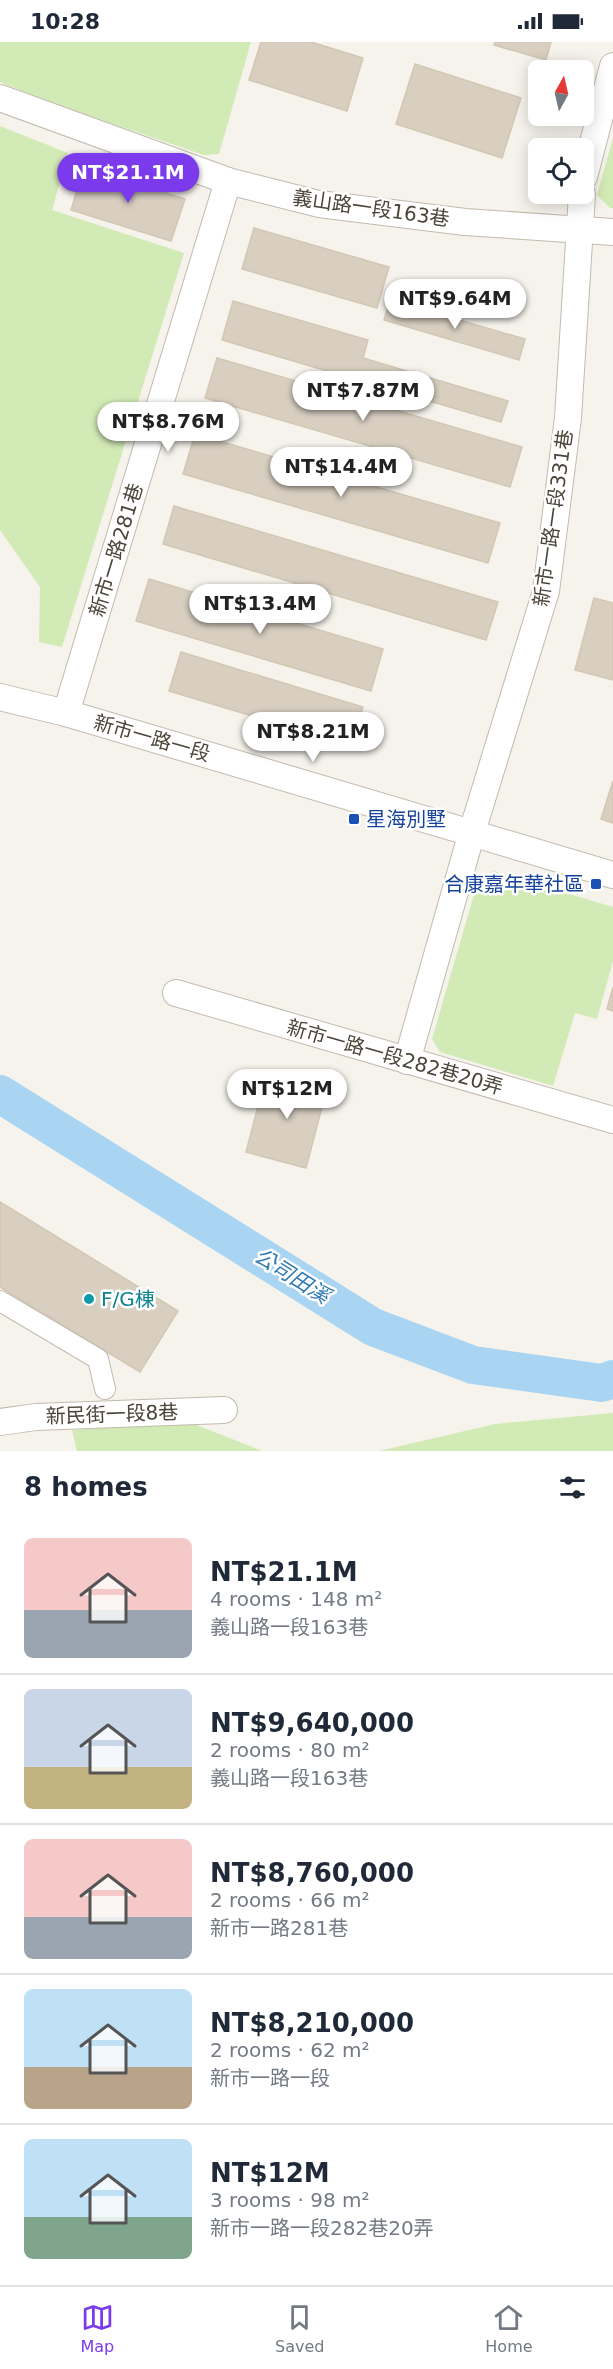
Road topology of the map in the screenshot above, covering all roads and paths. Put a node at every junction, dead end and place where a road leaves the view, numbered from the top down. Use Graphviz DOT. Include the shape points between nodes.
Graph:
graph roads {
  1 [pos="613,66"];
  2 [pos="0,98"];
  3 [pos="594,139"];
  4 [pos="228,182"];
  5 [pos="581,204"];
  6 [pos="579,228"];
  7 [pos="613,232"];
  8 [pos="0,697"];
  9 [pos="66,713"];
  10 [pos="472,832"];
  11 [pos="613,875"];
  12 [pos="176,993"];
  13 [pos="407,1061"];
  14 [pos="613,1120"];
  15 [pos="0,1301"];
  16 [pos="105,1389"];
  17 [pos="224,1410"];
  18 [pos="0,1422"];
  1 -- 3 [label="street"];
  2 -- 4 [label="street, 義山路一段163巷"];
  4 -- 6 [label="street, 義山路一段163巷" via="319,204 465,222"];
  4 -- 9 [label="street, 新市一路281巷"];
  5 -- 6 [label="street, 新市一路一段331巷"];
  6 -- 7 [label="street, 義山路一段163巷"];
  6 -- 10 [label="street, 新市一路一段331巷" via="567,418 546,591"];
  8 -- 9 [label="street, 新市一路一段"];
  9 -- 10 [label="street, 新市一路一段"];
  10 -- 11 [label="street, 新市一路一段"];
  10 -- 13 [label="street, 新市一路一段331巷"];
  12 -- 13 [label="street, 新市一路一段282巷20弄"];
  13 -- 14 [label="street, 新市一路一段282巷20弄"];
  15 -- 16 [label="street" via="98,1359"];
  17 -- 18 [label="street, 新民街一段8巷" via="36,1417"];
}
